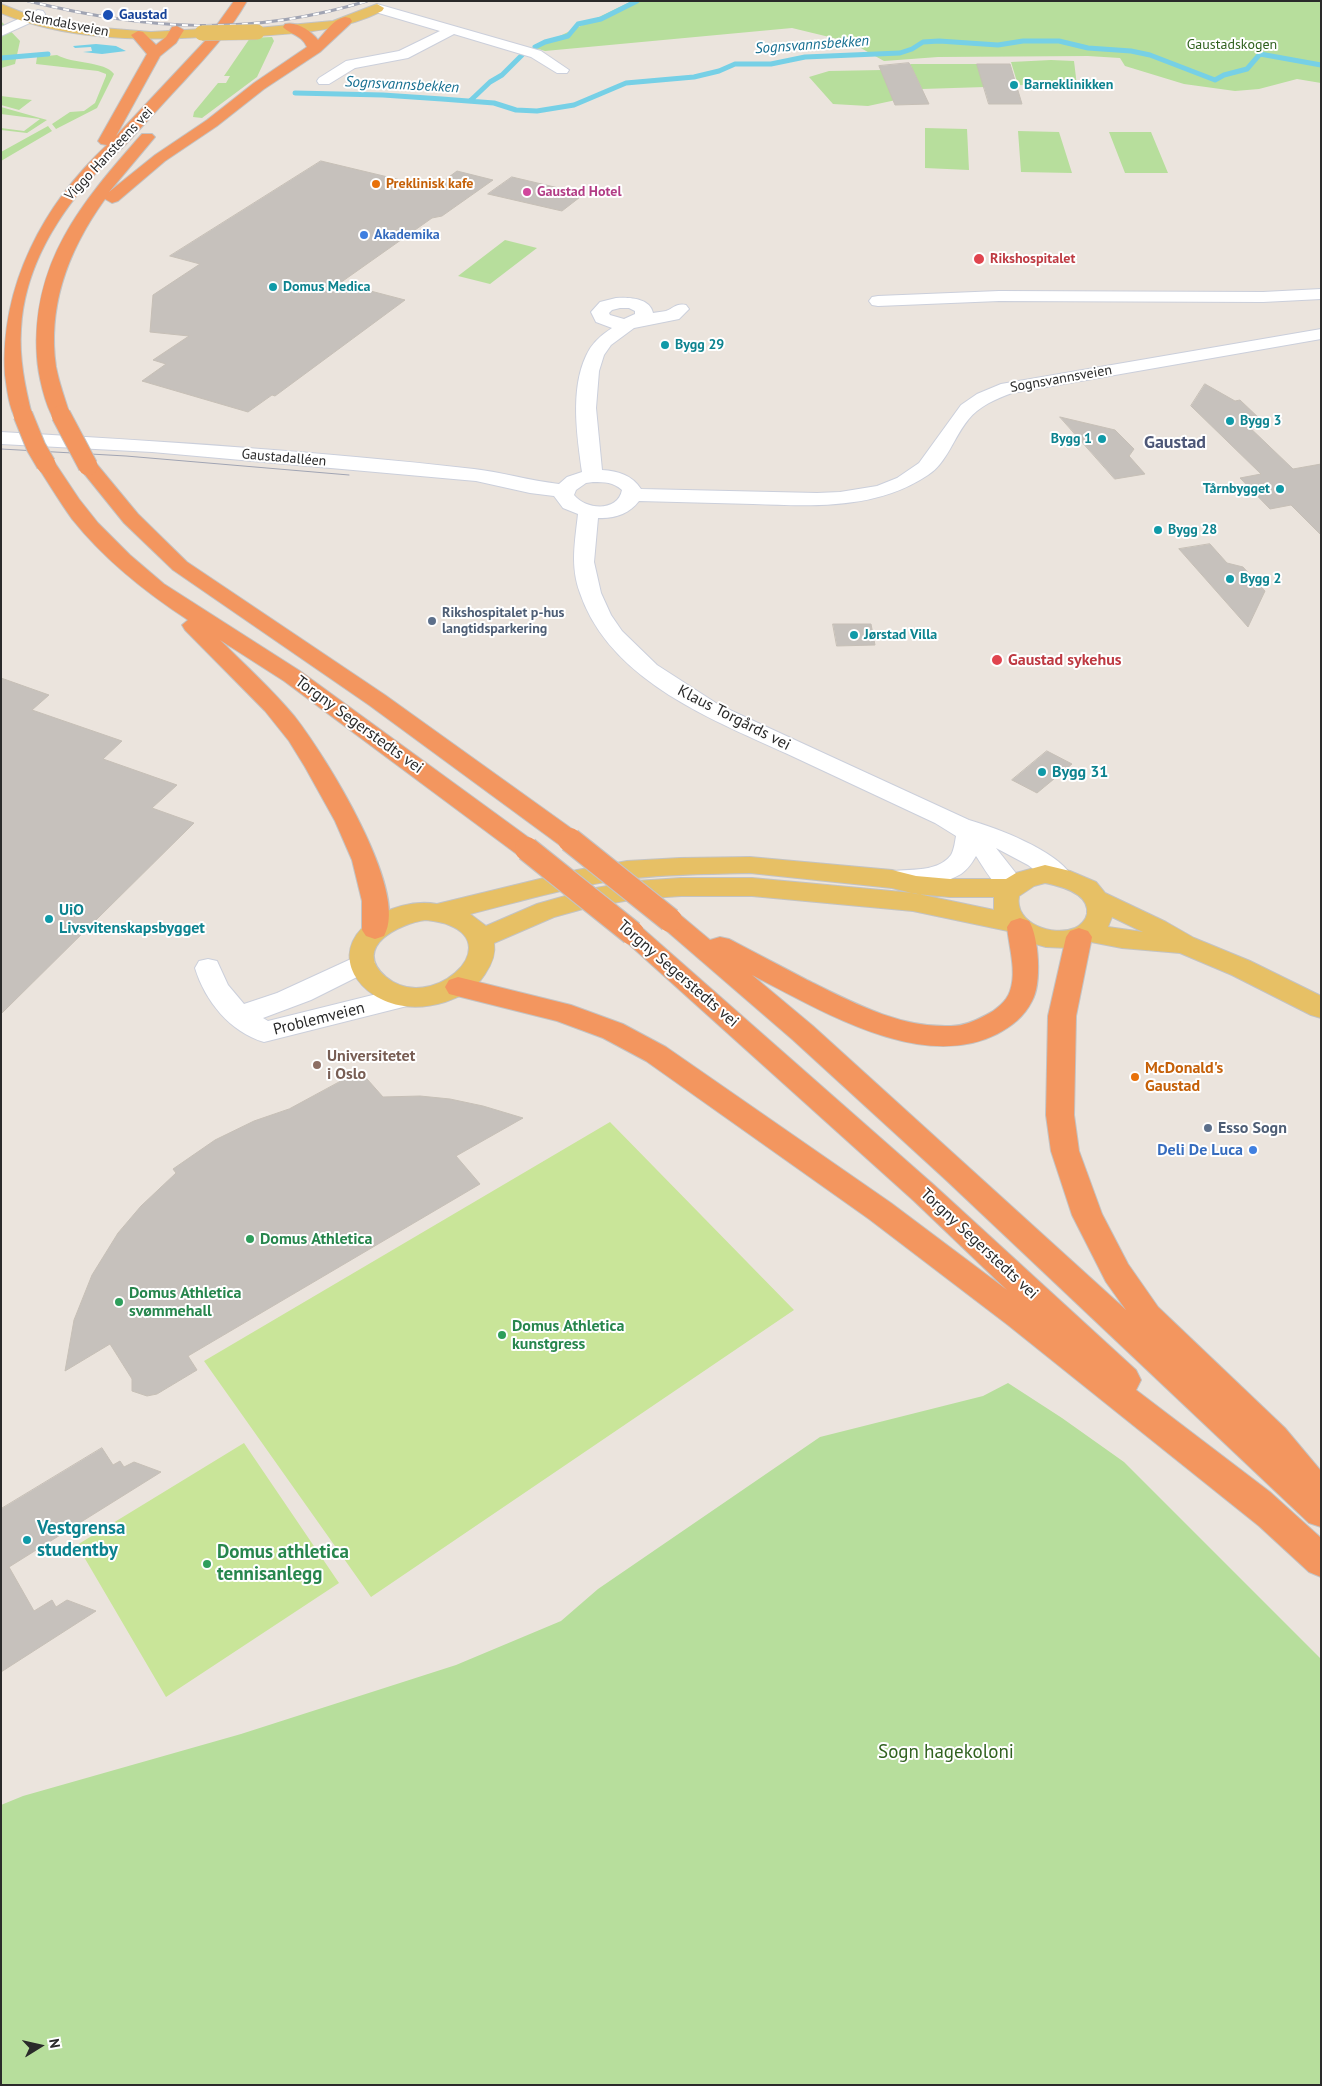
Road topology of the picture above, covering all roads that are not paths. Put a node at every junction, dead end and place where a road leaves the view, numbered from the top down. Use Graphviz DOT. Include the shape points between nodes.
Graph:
graph roads {
  1 [pos="241,1"];
  2 [pos="392,1"];
  3 [pos="1,3"];
  4 [pos="1,8"];
  5 [pos="377,8"];
  6 [pos="32,16"];
  7 [pos="250,17"];
  8 [pos="345,21"];
  9 [pos="295,29"];
  10 [pos="454,29"];
  11 [pos="1,32"];
  12 [pos="176,33"];
  13 [pos="138,35"];
  14 [pos="315,49"];
  15 [pos="154,54"];
  16 [pos="562,70"];
  17 [pos="324,81"];
  18 [pos="193,86"];
  19 [pos="156,127"];
  20 [pos="90,170"];
  21 [pos="1321,294"];
  22 [pos="878,301"];
  23 [pos="1321,334"];
  24 [pos="45,343"];
  25 [pos="601,345"];
  26 [pos="23,414"];
  27 [pos="61,415"];
  28 [pos="1,438"];
  29 [pos="593,476"];
  30 [pos="564,491"];
  31 [pos="632,495"];
  32 [pos="588,512"];
  33 [pos="168,598"];
  34 [pos="964,830"];
  35 [pos="1058,875"];
  36 [pos="892,879"];
  37 [pos="1012,887"];
  38 [pos="1098,900"];
  39 [pos="442,912"];
  40 [pos="676,924"];
  41 [pos="1018,926"];
  42 [pos="375,930"];
  43 [pos="1084,935"];
  44 [pos="481,938"];
  45 [pos="1185,945"];
  46 [pos="362,962"];
  47 [pos="208,968"];
  48 [pos="458,987"];
  49 [pos="405,997"];
  50 [pos="1321,1008"];
  51 [pos="238,1015"];
  52 [pos="1321,1497"];
  53 [pos="1321,1512"];
  54 [pos="1271,1515"];
  55 [pos="1321,1561"];
  1 -- 20 [label="highway, Viggo Hansteens vei" via="208,47"];
  2 -- 5 [label="main road, Slemdalsveien"];
  3 -- 6 [label="main road, Slemdalsveien"];
  4 -- 6 [label="main road, Slemdalsveien"];
  5 -- 8 [label="main road, Slemdalsveien" via="364,16"];
  5 -- 9 [label="main road, Slemdalsveien"];
  5 -- 10 [label="street, Slemdalsveien"];
  6 -- 11 [label="street"];
  6 -- 12 [label="main road, Slemdalsveien"];
  6 -- 13 [label="main road, Slemdalsveien" via="74,28"];
  7 -- 18 [label="highway"];
  8 -- 9 [label="main road, Slemdalsveien"];
  8 -- 14 [label="highway"];
  9 -- 12 [label="main road, Slemdalsveien, bridge"];
  9 -- 14 [label="highway" via="313,41"];
  10 -- 16 [label="street, Slemdalsveien" via="536,54"];
  10 -- 17 [label="street" via="403,55 351,64"];
  12 -- 13 [label="main road, Slemdalsveien"];
  12 -- 15 [label="highway"];
  13 -- 15 [label="highway"];
  14 -- 24 [label="highway" via="160,158 113,198 88,231 74,258 57,320"];
  15 -- 20 [label="highway"];
  19 -- 24 [label="highway, Viggo Hansteens vei" via="84,214 65,248 54,275"];
  20 -- 26 [label="highway, Viggo Hansteens vei" via="47,225 25,266 20,283 13,313 11,354"];
  21 -- 22 [label="street" via="1270,297 999,296"];
  23 -- 31 [label="street, Sognsvannsveien" via="1000,391 964,410 925,469 903,483 864,495 815,499"];
  24 -- 27 [label="highway, Viggo Hansteens vei" via="49,376"];
  25 -- 25 [label="street" via="606,321 617,324 636,317"];
  25 -- 29 [label="street" via="592,368 586,413"];
  26 -- 33 [label="highway, Torgny Segerstedts vei, bridge" via="46,464 80,515 106,544"];
  27 -- 40 [label="highway, Torgny Segerstedts vei, bridge" via="88,466 124,512 180,566 377,700 570,840"];
  28 -- 30 [label="street, Gaustadalléen" via="152,446 476,475"];
  29 -- 30 [label="street" via="572,482"];
  29 -- 31 [label="street" via="622,480"];
  30 -- 32 [label="street" via="571,506"];
  31 -- 32 [label="street" via="625,505 617,509"];
  32 -- 34 [label="street, Klaus Torgårds vei" via="583,556 588,589 613,636 648,668 687,697 712,710 944,817"];
  33 -- 42 [label="highway" via="246,677 296,734 327,782 364,858 377,908"];
  33 -- 54 [label="highway, Torgny Segerstedts vei, bridge" via="299,681 527,849 632,933 917,1186"];
  34 -- 35 [label="street, Klaus Torgårds vei" via="1013,846"];
  34 -- 36 [label="street" via="965,852 954,866 941,873"];
  34 -- 37 [label="street, Klaus Torgårds vei" via="982,846"];
  35 -- 37 [label="main road" via="1033,876"];
  35 -- 38 [label="main road" via="1083,884"];
  36 -- 37 [label="main road" via="950,888"];
  36 -- 39 [label="main road" via="750,865 680,866 628,870 577,879"];
  37 -- 41 [label="main road" via="1006,897 1006,906"];
  38 -- 43 [label="main road" via="1100,918 1096,926"];
  38 -- 45 [label="main road"];
  39 -- 42 [label="main road" via="408,913"];
  39 -- 44 [label="main road" via="470,925"];
  40 -- 41 [label="highway" via="857,1015 901,1030 951,1036 983,1030 1017,1005 1026,978"];
  40 -- 53 [label="highway, Torgny Segerstedts vei" via="949,1165"];
  41 -- 43 [label="main road" via="1042,938 1055,940"];
  41 -- 44 [label="main road" via="913,902 752,887 681,887 590,898 546,910"];
  42 -- 46 [label="main road" via="366,940"];
  43 -- 45 [label="main road"];
  43 -- 52 [label="highway" via="1062,1016 1060,1115 1065,1151 1087,1215 1117,1273 1147,1316 1273,1438"];
  44 -- 48 [label="main road" via="484,952 480,965"];
  45 -- 50 [label="main road" via="1241,968"];
  46 -- 49 [label="main road" via="368,978 379,988"];
  46 -- 51 [label="street, Problemveien" via="299,995"];
  47 -- 51 [label="street, Problemveien" via="219,994"];
  48 -- 49 [label="main road" via="439,995"];
  48 -- 54 [label="highway" via="561,1012 613,1031 656,1054 873,1206"];
  49 -- 51 [label="street, Problemveien" via="264,1032"];
  54 -- 55 [label="highway, Torgny Segerstedts vei"];
}
